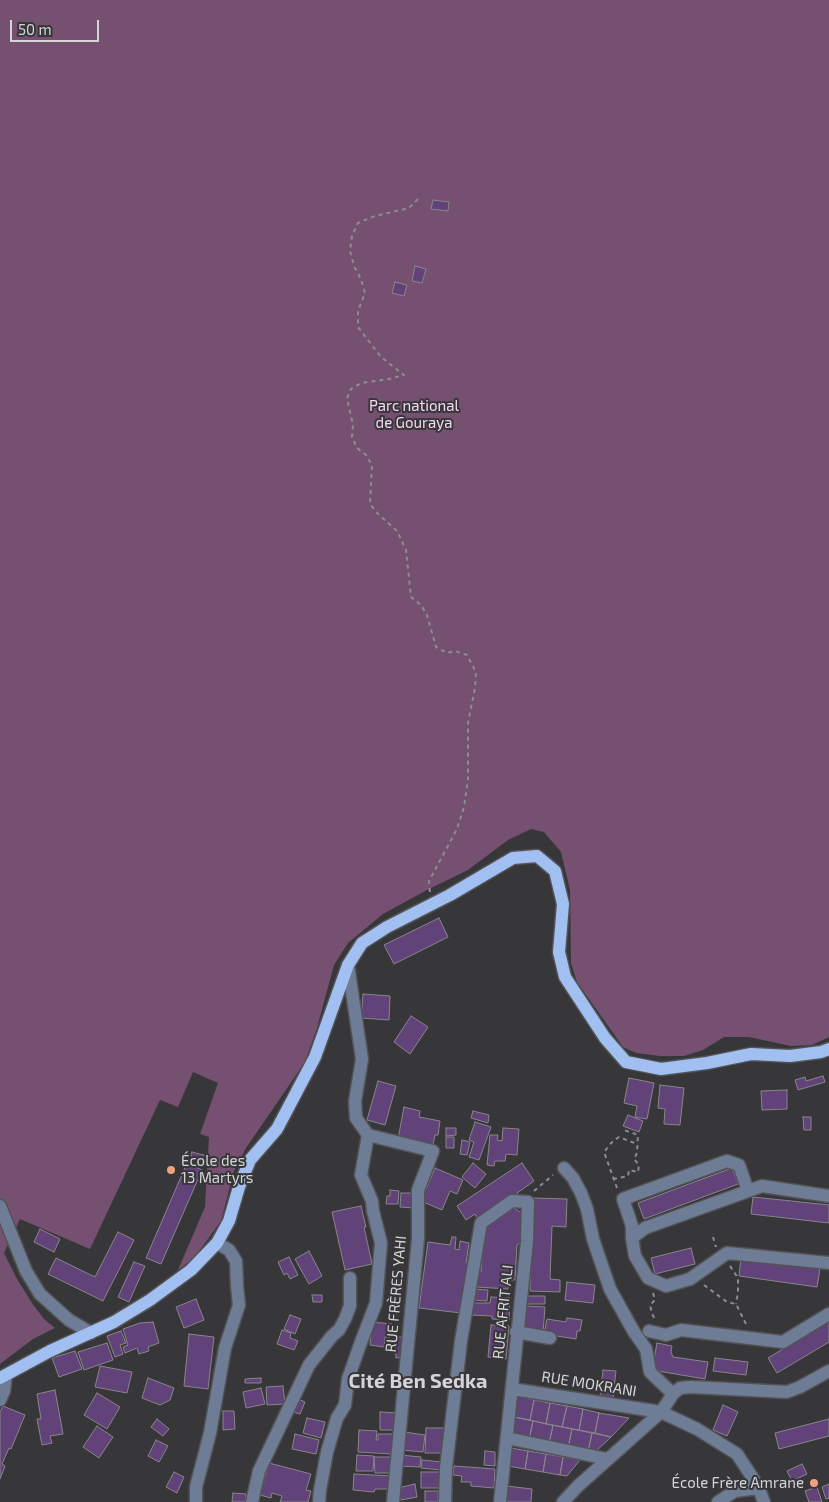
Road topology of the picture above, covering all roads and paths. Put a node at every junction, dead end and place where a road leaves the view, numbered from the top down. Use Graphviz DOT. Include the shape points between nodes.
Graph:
graph roads {
  1 [pos="418,199"];
  2 [pos="430,905"];
  3 [pos="348,965"];
  4 [pos="829,1049"];
  5 [pos="624,1130"];
  6 [pos="368,1135"];
  7 [pos="637,1144"];
  8 [pos="564,1168"];
  9 [pos="613,1179"];
  10 [pos="748,1191"];
  11 [pos="829,1196"];
  12 [pos="623,1199"];
  13 [pos="528,1202"];
  14 [pos="0,1206"];
  15 [pos="713,1237"];
  16 [pos="632,1238"];
  17 [pos="217,1243"];
  18 [pos="720,1258"];
  19 [pos="829,1263"];
  20 [pos="350,1278"];
  21 [pos="690,1279"];
  22 [pos="653,1280"];
  23 [pos="736,1304"];
  24 [pos="829,1314"];
  25 [pos="516,1332"];
  26 [pos="649,1332"];
  27 [pos="91,1333"];
  28 [pos="550,1338"];
  29 [pos="752,1339"];
  30 [pos="829,1371"];
  31 [pos="3,1377"];
  32 [pos="512,1389"];
  33 [pos="673,1394"];
  34 [pos="0,1400"];
  35 [pos="661,1412"];
  36 [pos="507,1438"];
  37 [pos="608,1459"];
  38 [pos="759,1488"];
  39 [pos="196,1502"];
  40 [pos="252,1502"];
  41 [pos="319,1502"];
  42 [pos="394,1502"];
  43 [pos="445,1502"];
  44 [pos="500,1502"];
  45 [pos="563,1502"];
  46 [pos="718,1502"];
  47 [pos="764,1502"];
  1 -- 2 [label="path" via="410,208 358,223 352,236 350,251 365,293 358,311 358,327 381,357 404,375 361,383 351,389 347,398 354,425 352,437 372,465 370,504 397,531 406,550 411,597 427,615 436,647 467,655 476,672 468,723 468,779 464,807 457,829 429,881"];
  2 -- 3 [label="main road" via="362,944"];
  2 -- 4 [label="main road" via="513,858 537,856 555,871 563,904 560,952 565,977 605,1038 626,1062 661,1069 751,1054 790,1056"];
  3 -- 6 [label="street" via="362,1059 356,1118"];
  3 -- 17 [label="main road" via="315,1057 276,1128 250,1160 238,1187 229,1221"];
  5 -- 7 [label="path" via="638,1135"];
  6 -- 41 [label="street" via="361,1175 372,1201 381,1243 376,1303 348,1379 345,1405 332,1435"];
  6 -- 42 [label="street, RUE FRÈRES YAHI" via="433,1151 418,1190 418,1238"];
  7 -- 9 [label="path" via="634,1159 639,1165 638,1172 630,1170 628,1176"];
  7 -- 9 [label="path" via="619,1137 604,1152"];
  8 -- 13 [label="path" via="535,1189"];
  8 -- 33 [label="street" via="581,1193 610,1289 646,1349 650,1372"];
  9 -- 12 [label="path"];
  10 -- 11 [label="street" via="762,1186"];
  10 -- 12 [label="street" via="739,1165 727,1161"];
  10 -- 16 [label="street" via="645,1228"];
  12 -- 16 [label="street" via="632,1226"];
  13 -- 25 [label="street, RUE AFRIT ALI" via="527,1241"];
  13 -- 43 [label="street" via="512,1201 481,1223 461,1341"];
  14 -- 27 [label="street" via="26,1271 40,1294 69,1320"];
  15 -- 18 [label="path"];
  16 -- 22 [label="street" via="635,1256 648,1278"];
  17 -- 27 [label="main road" via="191,1270 150,1300"];
  17 -- 39 [label="street" via="229,1250 236,1261 239,1305 225,1348 210,1433 196,1487"];
  18 -- 19 [label="street" via="728,1253"];
  18 -- 21 [label="street"];
  18 -- 23 [label="path" via="738,1278"];
  20 -- 40 [label="street" via="350,1306 345,1319 309,1365 259,1471"];
  21 -- 22 [label="street" via="666,1286"];
  21 -- 23 [label="path" via="727,1302"];
  22 -- 26 [label="path" via="655,1300 650,1305 657,1322 649,1322"];
  23 -- 29 [label="path"];
  24 -- 29 [label="street" via="783,1342"];
  25 -- 28 [label="street"];
  25 -- 32 [label="street, RUE AFRIT ALI"];
  26 -- 29 [label="street" via="666,1335 681,1330"];
  27 -- 31 [label="main road"];
  30 -- 33 [label="street" via="787,1392 691,1387 680,1388"];
  31 -- 34 [label="street" via="4,1391"];
  32 -- 35 [label="street, RUE MOKRANI"];
  32 -- 36 [label="street, RUE AFRIT ALI"];
  33 -- 35 [label="street"];
  35 -- 37 [label="street"];
  35 -- 38 [label="street, RUE MOKRANI" via="697,1429 737,1454"];
  36 -- 37 [label="street"];
  36 -- 44 [label="street, RUE AFRIT ALI"];
  37 -- 45 [label="street"];
  38 -- 46 [label="street" via="735,1491"];
  38 -- 47 [label="street, RUE MOKRANI"];
}
